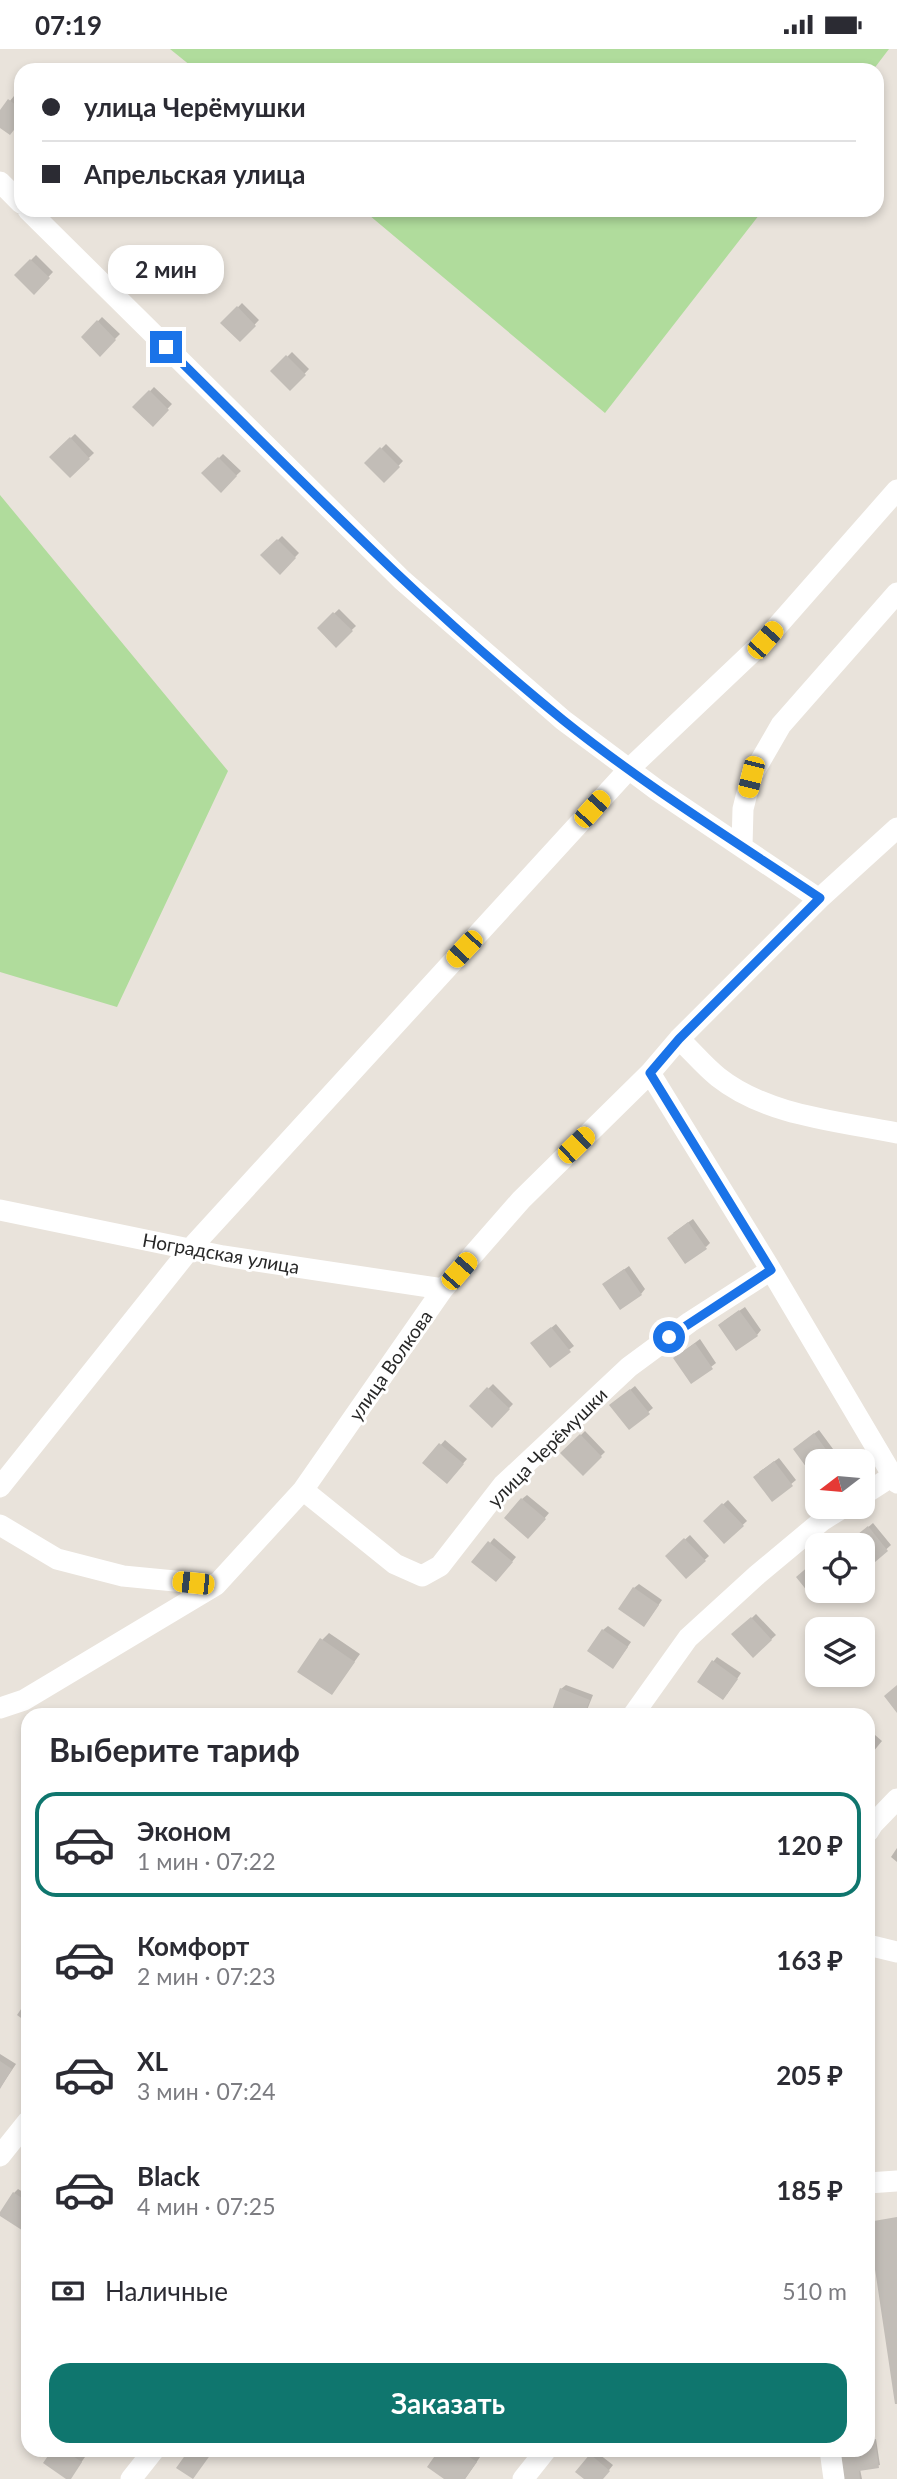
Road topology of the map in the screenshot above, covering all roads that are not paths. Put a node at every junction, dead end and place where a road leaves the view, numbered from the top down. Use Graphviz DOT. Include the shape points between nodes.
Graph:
graph roads {
  1 [pos="0,182"];
  2 [pos="14,196"];
  3 [pos="35,217"];
  4 [pos="897,490"];
  5 [pos="897,593"];
  6 [pos="629,769"];
  7 [pos="897,828"];
  8 [pos="742,846"];
  9 [pos="820,898"];
  10 [pos="679,1039"];
  11 [pos="650,1073"];
  12 [pos="897,1133"];
  13 [pos="0,1210"];
  14 [pos="190,1249"];
  15 [pos="771,1270"];
  16 [pos="443,1289"];
  17 [pos="896,1477"];
  18 [pos="0,1487"];
  19 [pos="875,1488"];
  20 [pos="303,1490"];
  21 [pos="825,1519"];
  22 [pos="0,1525"];
  23 [pos="216,1585"];
  24 [pos="29,1707"];
  25 [pos="0,1708"];
  26 [pos="638,1708"];
  27 [pos="897,1799"];
  28 [pos="875,1822"];
  29 [pos="875,1947"];
  30 [pos="897,1952"];
  31 [pos="21,2129"];
  32 [pos="0,2156"];
  33 [pos="897,2181"];
  34 [pos="875,2183"];
  35 [pos="148,2457"];
  36 [pos="540,2457"];
  37 [pos="831,2457"];
  38 [pos="131,2479"];
  39 [pos="523,2479"];
  40 [pos="834,2479"];
  1 -- 2 [label="street"];
  3 -- 6 [label="street" via="402,580 563,720"];
  4 -- 6 [label="street" via="765,640"];
  5 -- 8 [label="street" via="780,725 751,777 743,809"];
  6 -- 8 [label="street"];
  6 -- 14 [label="street"];
  7 -- 9 [label="street, улица Волкова"];
  8 -- 9 [label="street"];
  9 -- 10 [label="street, улица Волкова"];
  10 -- 11 [label="street, улица Волкова"];
  10 -- 12 [label="street" via="718,1077 752,1098 790,1111"];
  11 -- 15 [label="street"];
  11 -- 16 [label="street, улица Волкова" via="521,1200"];
  13 -- 14 [label="street, Ноградская улица"];
  14 -- 16 [label="street, Ноградская улица"];
  14 -- 18 [label="street"];
  15 -- 17 [label="street"];
  15 -- 20 [label="street, улица Черёмушки" via="629,1367 503,1485 440,1566 422,1576 395,1564"];
  16 -- 20 [label="street, улица Волкова"];
  17 -- 19 [label="street"];
  20 -- 23 [label="street, улица Волкова"];
  21 -- 26 [label="street" via="688,1638"];
  22 -- 23 [label="street" via="57,1559 122,1576"];
  23 -- 24 [label="street, улица Волкова"];
  24 -- 25 [label="street, улица Волкова"];
  27 -- 28 [label="street"];
  29 -- 30 [label="street"];
  31 -- 32 [label="street"];
  33 -- 34 [label="street"];
  35 -- 38 [label="street"];
  36 -- 39 [label="street"];
  37 -- 40 [label="street"];
}
